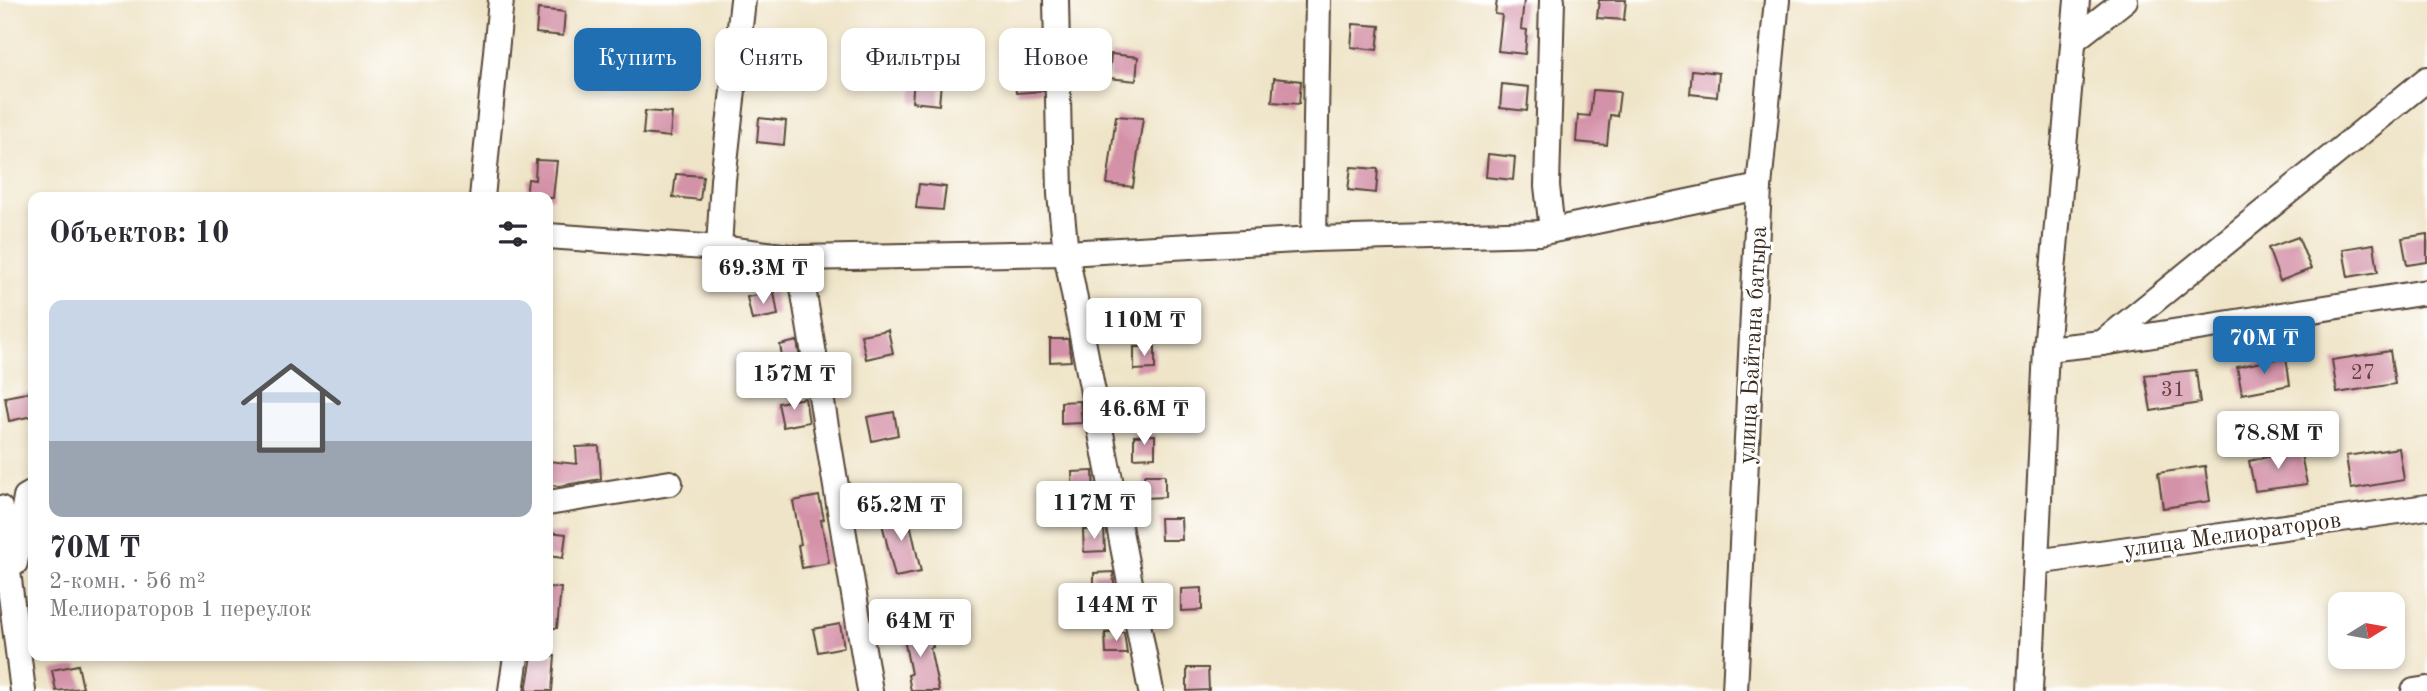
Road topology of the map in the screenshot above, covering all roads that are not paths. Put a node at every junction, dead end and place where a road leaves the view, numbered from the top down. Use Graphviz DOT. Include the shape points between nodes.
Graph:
graph roads {
  1 [pos="501,0"];
  2 [pos="743,0"];
  3 [pos="1056,0"];
  4 [pos="1318,0"];
  5 [pos="1552,0"];
  6 [pos="1777,0"];
  7 [pos="2077,0"];
  8 [pos="2124,0"];
  9 [pos="2075,38"];
  10 [pos="2427,79"];
  11 [pos="1759,187"];
  12 [pos="483,192"];
  13 [pos="1552,230"];
  14 [pos="553,236"];
  15 [pos="1314,239"];
  16 [pos="719,248"];
  17 [pos="1066,253"];
  18 [pos="798,258"];
  19 [pos="2427,292"];
  20 [pos="2102,343"];
  21 [pos="2046,349"];
  22 [pos="670,482"];
  23 [pos="28,496"];
  24 [pos="553,502"];
  25 [pos="2427,507"];
  26 [pos="0,508"];
  27 [pos="2036,562"];
  28 [pos="10,588"];
  29 [pos="515,661"];
  30 [pos="2427,688"];
  31 [pos="23,691"];
  32 [pos="511,691"];
  33 [pos="870,691"];
  34 [pos="1150,691"];
  35 [pos="1735,691"];
  36 [pos="2030,691"];
  37 [pos="2414,691"];
  1 -- 12 [label="street"];
  2 -- 16 [label="street"];
  3 -- 17 [label="street" via="1060,194"];
  4 -- 15 [label="street"];
  5 -- 13 [label="street" via="1547,186"];
  6 -- 11 [label="street, улица Байтана батыра"];
  7 -- 9 [label="street"];
  8 -- 9 [label="street"];
  9 -- 21 [label="street"];
  10 -- 20 [label="street"];
  11 -- 13 [label="street"];
  11 -- 35 [label="street, улица Байтана батыра"];
  13 -- 15 [label="street"];
  14 -- 16 [label="street"];
  15 -- 17 [label="street"];
  16 -- 18 [label="street"];
  17 -- 18 [label="street"];
  17 -- 34 [label="street"];
  18 -- 33 [label="street"];
  19 -- 20 [label="street"];
  20 -- 21 [label="street"];
  21 -- 27 [label="street"];
  22 -- 24 [label="street"];
  23 -- 28 [label="street"];
  25 -- 27 [label="street, улица Мелиораторов"];
  26 -- 28 [label="street"];
  27 -- 36 [label="street"];
  28 -- 31 [label="street"];
  29 -- 32 [label="street"];
  30 -- 37 [label="street"];
}
